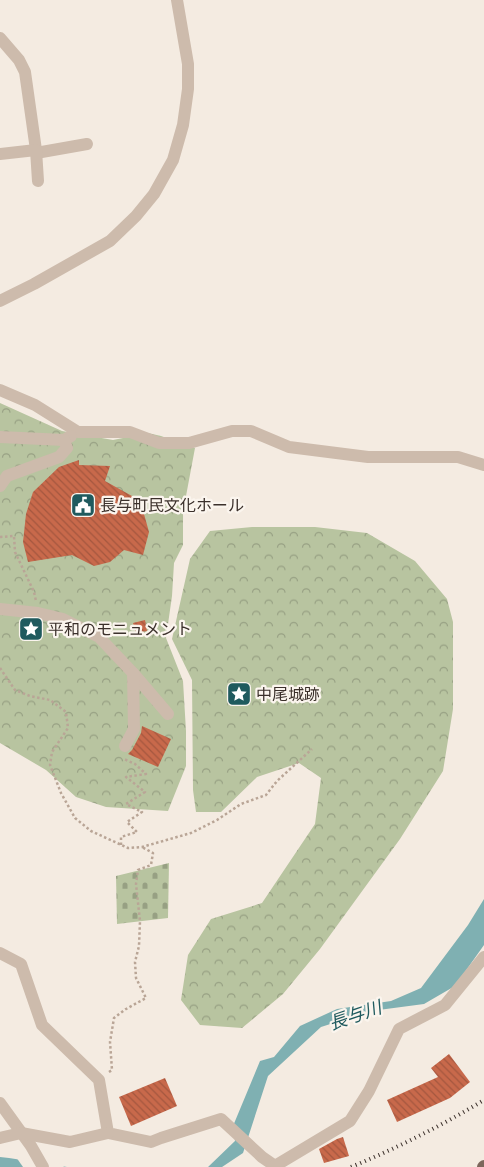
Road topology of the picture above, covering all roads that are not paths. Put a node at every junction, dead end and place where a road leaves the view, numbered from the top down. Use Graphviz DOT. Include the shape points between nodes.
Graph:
graph roads {
  1 [pos="178,0"];
  2 [pos="0,38"];
  3 [pos="87,144"];
  4 [pos="36,152"];
  5 [pos="0,154"];
  6 [pos="38,181"];
  7 [pos="0,302"];
  8 [pos="0,390"];
  9 [pos="78,432"];
  10 [pos="0,437"];
  11 [pos="64,440"];
  12 [pos="484,465"];
  13 [pos="0,486"];
  14 [pos="0,608"];
  15 [pos="133,673"];
  16 [pos="168,714"];
  17 [pos="126,746"];
  18 [pos="0,953"];
  19 [pos="484,957"];
  20 [pos="0,1103"];
  21 [pos="21,1133"];
  22 [pos="108,1133"];
  23 [pos="0,1138"];
  24 [pos="43,1167"];
  25 [pos="275,1167"];
  1 -- 7 [label="street" via="188,64 184,125 173,160 154,194 110,240"];
  2 -- 4 [label="street" via="25,72"];
  3 -- 4 [label="street"];
  4 -- 5 [label="street"];
  4 -- 6 [label="street"];
  8 -- 9 [label="street" via="35,405"];
  9 -- 11 [label="street"];
  9 -- 12 [label="street" via="130,432 158,443 189,443 232,430 250,430 288,447 368,457 458,457"];
  10 -- 11 [label="street"];
  11 -- 13 [label="street" via="67,448 59,457 7,476"];
  14 -- 15 [label="street" via="62,619 99,638"];
  15 -- 16 [label="street"];
  15 -- 17 [label="street" via="134,729"];
  18 -- 22 [label="street" via="21,964 42,1025 99,1080"];
  19 -- 25 [label="street" via="445,1005 399,1029 350,1121"];
  20 -- 21 [label="street"];
  21 -- 22 [label="street" via="70,1142"];
  21 -- 23 [label="street"];
  21 -- 24 [label="street"];
  22 -- 25 [label="street" via="151,1142 221,1119"];
}
